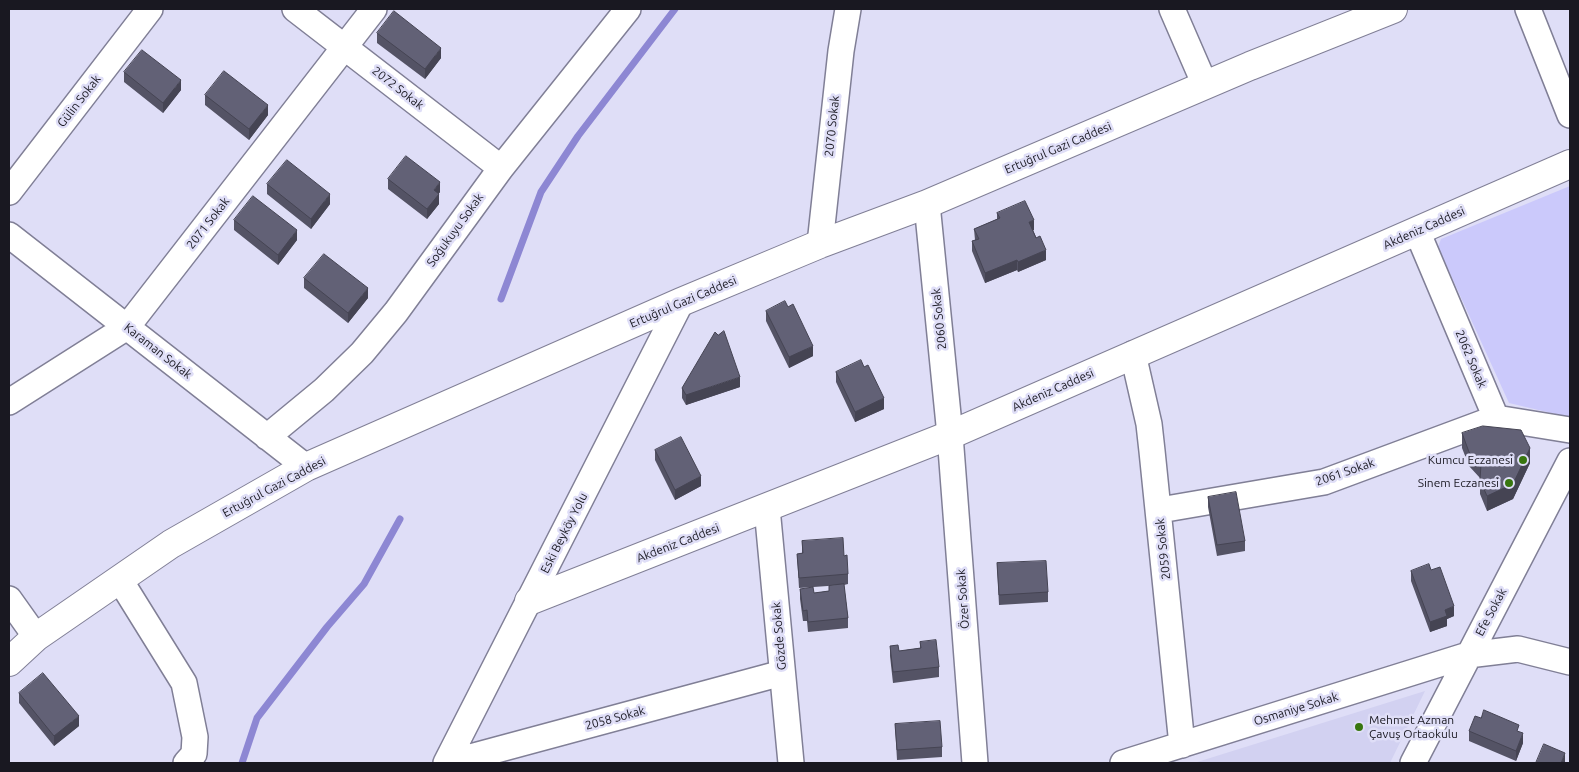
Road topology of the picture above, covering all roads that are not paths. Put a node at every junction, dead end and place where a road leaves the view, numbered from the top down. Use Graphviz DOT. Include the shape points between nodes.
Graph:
graph roads {
  1 [pos="150,9"];
  2 [pos="295,9"];
  3 [pos="374,9"];
  4 [pos="628,9"];
  5 [pos="848,9"];
  6 [pos="1172,9"];
  7 [pos="1528,9"];
  8 [pos="1387,10"];
  9 [pos="345,48"];
  10 [pos="1205,85"];
  11 [pos="1570,115"];
  12 [pos="1570,164"];
  13 [pos="501,168"];
  14 [pos="9,192"];
  15 [pos="927,204"];
  16 [pos="1417,231"];
  17 [pos="9,235"];
  18 [pos="820,244"];
  19 [pos="681,302"];
  20 [pos="127,327"];
  21 [pos="1133,354"];
  22 [pos="9,402"];
  23 [pos="1496,418"];
  24 [pos="1570,430"];
  25 [pos="950,435"];
  26 [pos="267,437"];
  27 [pos="1570,461"];
  28 [pos="306,467"];
  29 [pos="767,508"];
  30 [pos="1160,510"];
  31 [pos="120,580"];
  32 [pos="9,599"];
  33 [pos="529,601"];
  34 [pos="36,637"];
  35 [pos="1468,655"];
  36 [pos="9,662"];
  37 [pos="1570,662"];
  38 [pos="782,673"];
  39 [pos="1182,744"];
  40 [pos="186,763"];
  41 [pos="447,763"];
  42 [pos="791,763"];
  43 [pos="976,763"];
  44 [pos="1123,763"];
  45 [pos="1413,763"];
  1 -- 14 [label="street, Gülin Sokak"];
  2 -- 9 [label="street, 2072 Sokak"];
  3 -- 9 [label="street, 2071 Sokak"];
  4 -- 13 [label="street, Soğukuyu Sokak"];
  5 -- 18 [label="street, 2070 Sokak"];
  6 -- 10 [label="street"];
  7 -- 11 [label="street"];
  8 -- 10 [label="main road, Ertuğrul Gazi Caddesi"];
  9 -- 13 [label="street, 2072 Sokak"];
  9 -- 20 [label="street, 2071 Sokak"];
  10 -- 15 [label="main road, Ertuğrul Gazi Caddesi"];
  12 -- 16 [label="main road, Akdeniz Caddesi"];
  13 -- 26 [label="street, Soğukuyu Sokak" via="396,312 362,353 324,390"];
  15 -- 18 [label="main road, Ertuğrul Gazi Caddesi"];
  15 -- 25 [label="street, 2060 Sokak"];
  16 -- 21 [label="main road, Akdeniz Caddesi"];
  16 -- 23 [label="street, 2062 Sokak"];
  17 -- 20 [label="street, Karaman Sokak"];
  18 -- 19 [label="main road, Ertuğrul Gazi Caddesi"];
  19 -- 28 [label="main road, Ertuğrul Gazi Caddesi"];
  19 -- 33 [label="street, Eski Beyköy Yolu"];
  20 -- 22 [label="street, 2071 Sokak"];
  20 -- 26 [label="street, Karaman Sokak"];
  21 -- 25 [label="main road, Akdeniz Caddesi"];
  21 -- 30 [label="street, 2059 Sokak" via="1149,424"];
  23 -- 24 [label="street"];
  23 -- 30 [label="street, 2061 Sokak" via="1324,482"];
  25 -- 29 [label="main road, Akdeniz Caddesi"];
  25 -- 43 [label="street, Özer Sokak"];
  26 -- 28 [label="street, Karaman Sokak"];
  27 -- 35 [label="street, Efe Sokak"];
  28 -- 31 [label="main road, Ertuğrul Gazi Caddesi" via="170,544"];
  29 -- 33 [label="main road, Akdeniz Caddesi"];
  29 -- 38 [label="street, Gözde Sokak"];
  30 -- 39 [label="street, 2059 Sokak"];
  31 -- 34 [label="main road, Ertuğrul Gazi Caddesi"];
  31 -- 40 [label="street" via="184,683 195,737 194,754"];
  32 -- 34 [label="street"];
  33 -- 41 [label="street, Eski Beyköy Yolu"];
  34 -- 36 [label="main road, Ertuğrul Gazi Caddesi"];
  35 -- 37 [label="street, Osmaniye Sokak" via="1518,649"];
  35 -- 39 [label="street, Osmaniye Sokak"];
  35 -- 45 [label="street, Efe Sokak"];
  38 -- 41 [label="street, 2058 Sokak"];
  38 -- 42 [label="street, Gözde Sokak"];
  39 -- 44 [label="street, Osmaniye Sokak"];
}
